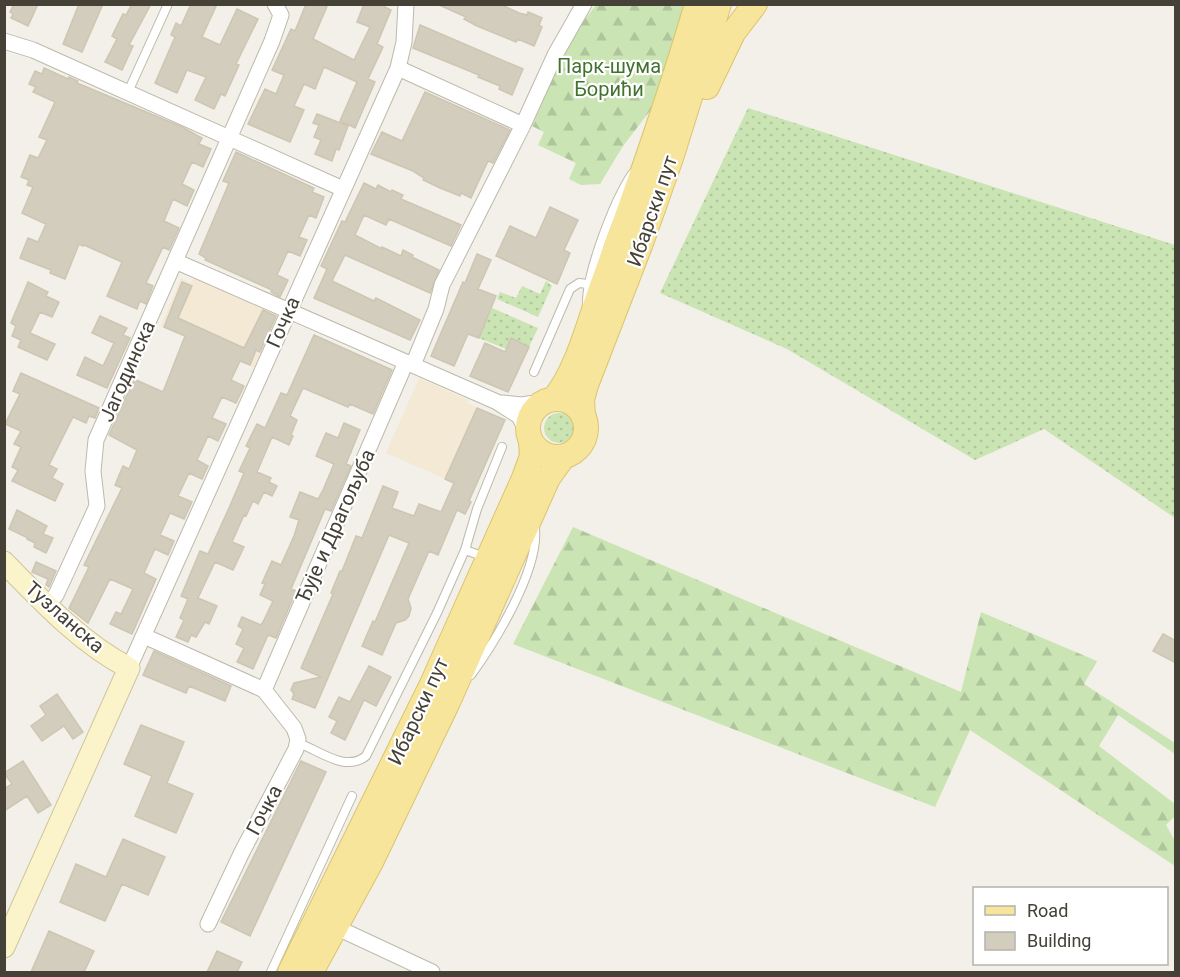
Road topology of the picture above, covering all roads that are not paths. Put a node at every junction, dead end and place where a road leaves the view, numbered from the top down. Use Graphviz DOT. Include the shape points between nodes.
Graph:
graph roads {
  1 [pos="168,4"];
  2 [pos="275,4"];
  3 [pos="406,4"];
  4 [pos="585,4"];
  5 [pos="697,4"];
  6 [pos="719,4"];
  7 [pos="755,4"];
  8 [pos="4,41"];
  9 [pos="398,68"];
  10 [pos="128,92"];
  11 [pos="523,125"];
  12 [pos="229,138"];
  13 [pos="661,154"];
  14 [pos="343,189"];
  15 [pos="175,261"];
  16 [pos="588,284"];
  17 [pos="288,311"];
  18 [pos="588,328"];
  19 [pos="409,364"];
  20 [pos="534,372"];
  21 [pos="548,401"];
  22 [pos="497,402"];
  23 [pos="583,416"];
  24 [pos="529,439"];
  25 [pos="502,447"];
  26 [pos="563,457"];
  27 [pos="465,550"];
  28 [pos="489,559"];
  29 [pos="4,562"];
  30 [pos="47,606"];
  31 [pos="144,636"];
  32 [pos="129,668"];
  33 [pos="264,690"];
  34 [pos="298,743"];
  35 [pos="352,796"];
  36 [pos="326,923"];
  37 [pos="208,924"];
  38 [pos="4,947"];
  39 [pos="293,966"];
  40 [pos="271,972"];
  41 [pos="432,972"];
  1 -- 10 [label="lane"];
  2 -- 12 [label="street, Јагодинска" via="280,12 279,24"];
  3 -- 9 [label="street, Гочка"];
  4 -- 11 [label="street, Ђује и Драгољуба" via="555,55"];
  5 -- 13 [label="main road, Ибарски пут"];
  6 -- 13 [label="main road, Ибарски пут"];
  7 -- 13 [label="main road" via="724,49 685,140"];
  8 -- 10 [label="street"];
  9 -- 11 [label="street"];
  9 -- 14 [label="street, Гочка"];
  10 -- 12 [label="street"];
  11 -- 19 [label="street, Ђује и Драгољуба" via="442,285 436,309"];
  12 -- 14 [label="street"];
  12 -- 15 [label="street, Јагодинска"];
  13 -- 16 [label="lane" via="634,170 624,186"];
  13 -- 18 [label="main road, Ибарски пут"];
  13 -- 23 [label="main road, Ибарски пут" via="630,274 586,384"];
  14 -- 17 [label="street, Гочка"];
  15 -- 17 [label="street"];
  15 -- 30 [label="street, Јагодинска" via="96,440 93,471 97,506 56,596"];
  16 -- 18 [label="lane"];
  16 -- 20 [label="lane" via="579,283 570,289"];
  17 -- 19 [label="street"];
  17 -- 31 [label="street, Гочка"];
  18 -- 21 [label="main road, Ибарски пут" via="565,383"];
  19 -- 22 [label="street"];
  19 -- 33 [label="street, Ђује и Драгољуба"];
  21 -- 22 [label="street" via="520,405"];
  21 -- 23 [label="main road" via="568,401"];
  21 -- 24 [label="main road" via="528,419"];
  22 -- 24 [label="street" via="519,416"];
  23 -- 26 [label="main road" via="585,438 576,450"];
  24 -- 26 [label="main road" via="545,456"];
  24 -- 28 [label="main road, Ибарски пут" via="532,456"];
  25 -- 27 [label="lane"];
  26 -- 36 [label="main road, Ибарски пут" via="548,478 371,862"];
  27 -- 28 [label="lane"];
  27 -- 34 [label="lane" via="366,756 343,762"];
  28 -- 36 [label="main road, Ибарски пут"];
  29 -- 30 [label="street, Тузланска"];
  30 -- 32 [label="street, Тузланска"];
  31 -- 32 [label="street, Гочка"];
  31 -- 33 [label="street"];
  32 -- 38 [label="street, Гочка"];
  33 -- 34 [label="street" via="294,728"];
  34 -- 37 [label="street, Гочка"];
  35 -- 39 [label="lane"];
  36 -- 39 [label="main road, Ибарски пут"];
  36 -- 41 [label="street"];
  39 -- 40 [label="lane"];
}
